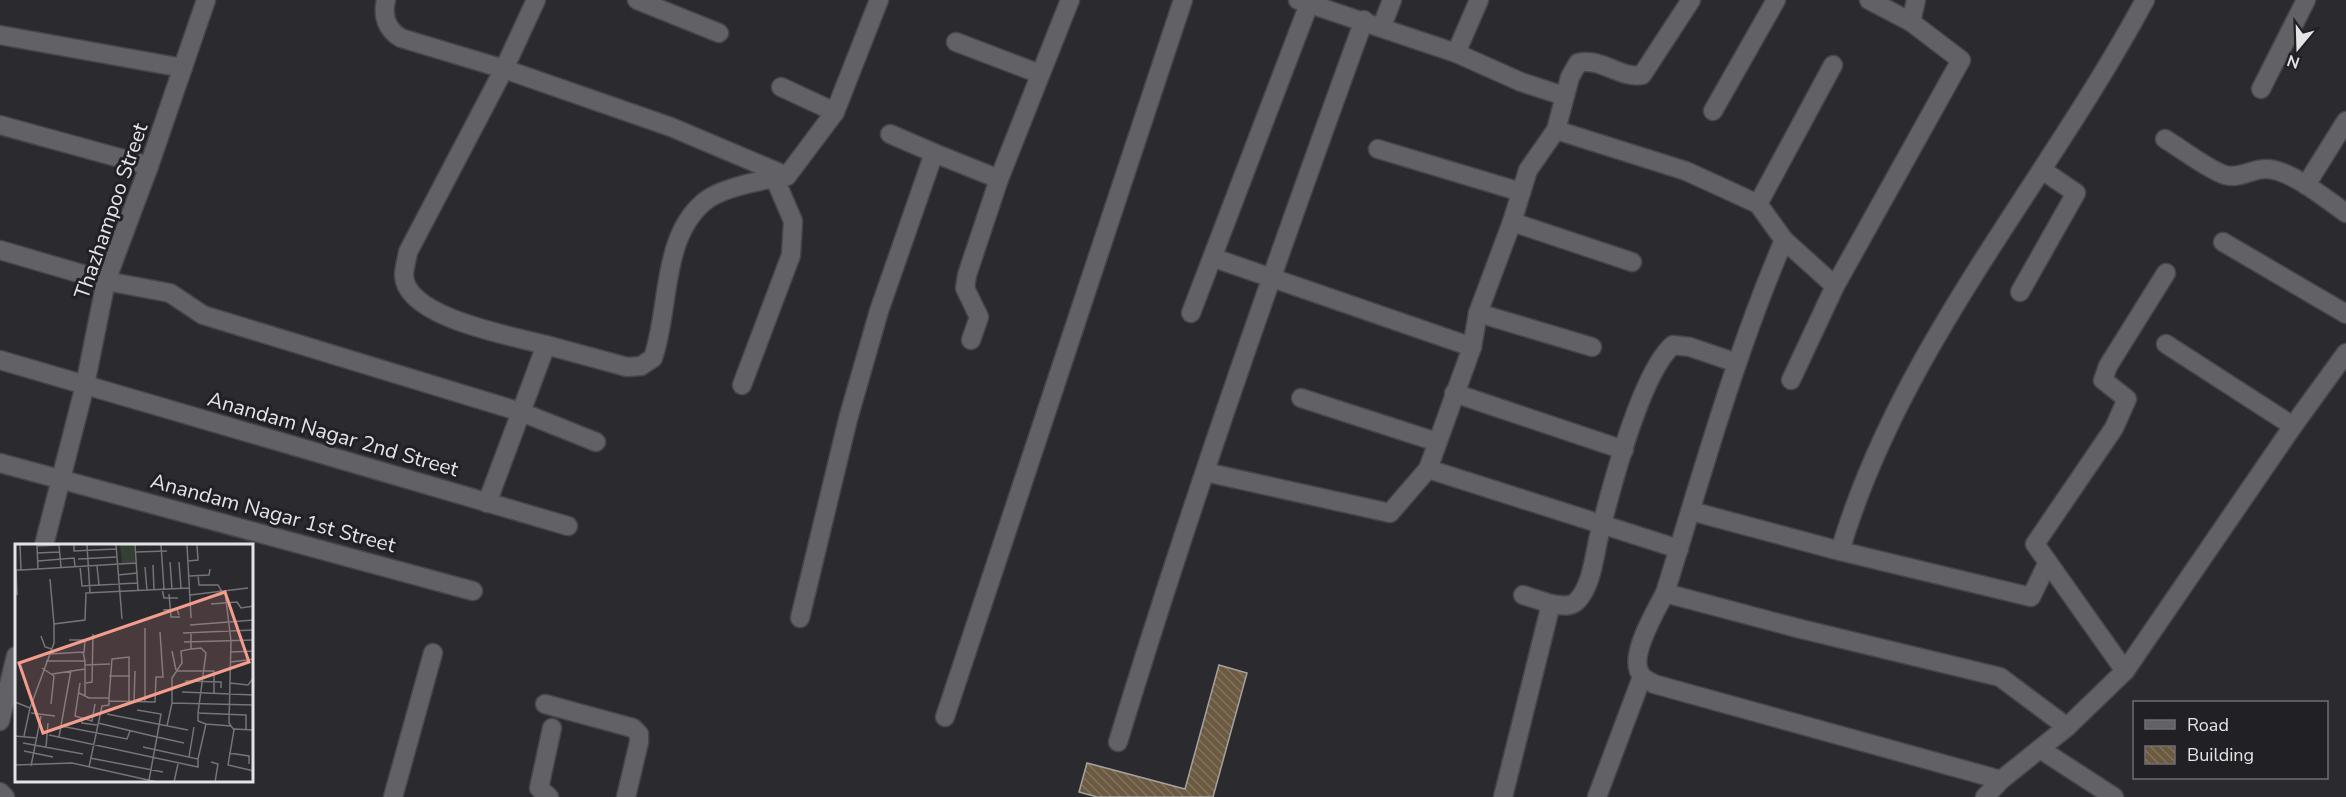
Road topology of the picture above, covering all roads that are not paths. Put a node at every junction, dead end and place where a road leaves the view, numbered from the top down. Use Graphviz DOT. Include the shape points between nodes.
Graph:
graph roads {
  1 [pos="206,0"];
  2 [pos="386,0"];
  3 [pos="536,0"];
  4 [pos="637,0"];
  5 [pos="879,0"];
  6 [pos="1070,0"];
  7 [pos="1183,0"];
  8 [pos="1392,0"];
  9 [pos="1479,0"];
  10 [pos="1691,0"];
  11 [pos="1776,0"];
  12 [pos="1869,0"];
  13 [pos="1916,0"];
  14 [pos="2306,0"];
  15 [pos="1303,2"];
  16 [pos="2137,3"];
  17 [pos="1364,20"];
  18 [pos="1911,22"];
  19 [pos="1382,26"];
  20 [pos="719,33"];
  21 [pos="0,34"];
  22 [pos="956,42"];
  23 [pos="1456,53"];
  24 [pos="1833,65"];
  25 [pos="183,68"];
  26 [pos="504,69"];
  27 [pos="1040,74"];
  28 [pos="781,87"];
  29 [pos="2261,89"];
  30 [pos="1564,96"];
  31 [pos="1713,111"];
  32 [pos="835,112"];
  33 [pos="2346,121"];
  34 [pos="0,124"];
  35 [pos="1556,130"];
  36 [pos="890,134"];
  37 [pos="2165,139"];
  38 [pos="1378,149"];
  39 [pos="934,153"];
  40 [pos="149,166"];
  41 [pos="2042,170"];
  42 [pos="781,177"];
  43 [pos="999,179"];
  44 [pos="2306,185"];
  45 [pos="1521,192"];
  46 [pos="1758,204"];
  47 [pos="2346,213"];
  48 [pos="1512,222"];
  49 [pos="1785,240"];
  50 [pos="2223,242"];
  51 [pos="0,250"];
  52 [pos="1214,258"];
  53 [pos="1632,262"];
  54 [pos="2166,273"];
  55 [pos="1271,277"];
  56 [pos="106,281"];
  57 [pos="1835,286"];
  58 [pos="2020,292"];
  59 [pos="1191,313"];
  60 [pos="1478,313"];
  61 [pos="2346,314"];
  62 [pos="971,340"];
  63 [pos="2166,344"];
  64 [pos="546,345"];
  65 [pos="1472,347"];
  66 [pos="1592,347"];
  67 [pos="2346,353"];
  68 [pos="0,360"];
  69 [pos="1737,363"];
  70 [pos="1791,380"];
  71 [pos="85,385"];
  72 [pos="742,385"];
  73 [pos="1454,393"];
  74 [pos="1301,398"];
  75 [pos="521,412"];
  76 [pos="2293,426"];
  77 [pos="596,442"];
  78 [pos="1437,442"];
  79 [pos="1624,450"];
  80 [pos="0,463"];
  81 [pos="1428,469"];
  82 [pos="1205,472"];
  83 [pos="61,479"];
  84 [pos="487,502"];
  85 [pos="1691,511"];
  86 [pos="1602,524"];
  87 [pos="568,526"];
  88 [pos="44,544"];
  89 [pos="1679,549"];
  90 [pos="1840,551"];
  91 [pos="2048,562"];
  92 [pos="473,591"];
  93 [pos="1665,593"];
  94 [pos="1523,594"];
  95 [pos="1551,604"];
  96 [pos="800,618"];
  97 [pos="433,653"];
  98 [pos="15,660"];
  99 [pos="2125,671"];
  100 [pos="1642,677"];
  101 [pos="9,684"];
  102 [pos="545,704"];
  103 [pos="945,717"];
  104 [pos="0,721"];
  105 [pos="2067,727"];
  106 [pos="552,729"];
  107 [pos="1118,742"];
  108 [pos="2040,749"];
  109 [pos="2001,780"];
  110 [pos="0,794"];
  111 [pos="5,797"];
  112 [pos="393,797"];
  113 [pos="549,797"];
  114 [pos="626,797"];
  115 [pos="1503,797"];
  116 [pos="1597,797"];
  117 [pos="1985,797"];
  118 [pos="2114,797"];
  1 -- 25 [label="street, Thazhampoo Street"];
  2 -- 26 [label="street" via="384,18 401,38"];
  3 -- 26 [label="street"];
  4 -- 20 [label="street"];
  5 -- 32 [label="street"];
  6 -- 27 [label="street"];
  7 -- 103 [label="street"];
  8 -- 19 [label="street"];
  9 -- 23 [label="street"];
  10 -- 30 [label="street" via="1642,75 1634,77 1596,62 1578,63"];
  11 -- 31 [label="street"];
  12 -- 18 [label="street"];
  13 -- 18 [label="street"];
  14 -- 29 [label="street"];
  15 -- 17 [label="street"];
  15 -- 52 [label="street"];
  16 -- 41 [label="street"];
  17 -- 19 [label="street"];
  17 -- 55 [label="street"];
  18 -- 57 [label="street" via="1961,60"];
  19 -- 23 [label="street"];
  21 -- 25 [label="street"];
  22 -- 27 [label="street"];
  23 -- 30 [label="street"];
  24 -- 46 [label="street"];
  25 -- 40 [label="street, Thazhampoo Street"];
  26 -- 42 [label="street" via="671,127"];
  26 -- 64 [label="street" via="408,252 404,276 412,295 438,314"];
  27 -- 43 [label="street"];
  28 -- 32 [label="street"];
  30 -- 35 [label="street"];
  32 -- 42 [label="street"];
  33 -- 44 [label="street"];
  34 -- 40 [label="street"];
  35 -- 45 [label="street" via="1528,170"];
  35 -- 46 [label="street" via="1686,171"];
  36 -- 39 [label="street"];
  37 -- 44 [label="street" via="2224,175 2266,169"];
  38 -- 45 [label="street"];
  39 -- 43 [label="street"];
  39 -- 96 [label="street" via="879,311 848,419"];
  40 -- 56 [label="street, Thazhampoo Street"];
  41 -- 58 [label="street" via="2076,193"];
  41 -- 90 [label="street" via="1922,360 1852,509"];
  42 -- 64 [label="street" via="746,184 704,201 685,225 675,252 653,358 641,366 627,366"];
  42 -- 72 [label="street" via="793,221 791,255"];
  43 -- 62 [label="street" via="967,275 965,288 979,317"];
  44 -- 47 [label="street"];
  45 -- 48 [label="street"];
  46 -- 49 [label="street"];
  48 -- 53 [label="street"];
  48 -- 60 [label="street"];
  49 -- 57 [label="street"];
  49 -- 69 [label="street"];
  50 -- 61 [label="street"];
  51 -- 56 [label="street"];
  52 -- 55 [label="street"];
  52 -- 59 [label="street"];
  54 -- 91 [label="street" via="2103,380 2127,399 2114,429 2035,544"];
  55 -- 65 [label="street"];
  55 -- 82 [label="street"];
  56 -- 71 [label="street, Thazhampoo Street"];
  56 -- 75 [label="street" via="170,293 203,315"];
  57 -- 70 [label="street"];
  60 -- 65 [label="street"];
  60 -- 66 [label="street"];
  63 -- 76 [label="street"];
  64 -- 75 [label="street"];
  65 -- 73 [label="street"];
  67 -- 76 [label="street"];
  68 -- 71 [label="street, Anandam Nagar 2nd Street"];
  69 -- 79 [label="street" via="1673,345 1663,353 1639,402"];
  69 -- 85 [label="street"];
  71 -- 83 [label="street, Thazhampoo Street"];
  71 -- 84 [label="street, Anandam Nagar 2nd Street"];
  73 -- 78 [label="street"];
  73 -- 79 [label="street"];
  74 -- 78 [label="street"];
  75 -- 77 [label="street"];
  75 -- 84 [label="street"];
  76 -- 99 [label="street"];
  78 -- 81 [label="street"];
  79 -- 86 [label="street"];
  80 -- 83 [label="street, Anandam Nagar 1st Street"];
  81 -- 82 [label="street" via="1390,513"];
  81 -- 86 [label="street"];
  82 -- 107 [label="street" via="1171,567"];
  83 -- 88 [label="street, Thazhampoo Street"];
  83 -- 92 [label="street, Anandam Nagar 1st Street"];
  84 -- 87 [label="street, Anandam Nagar 2nd Street"];
  85 -- 89 [label="street"];
  85 -- 90 [label="street"];
  86 -- 89 [label="street"];
  86 -- 95 [label="street" via="1585,589 1575,603"];
  89 -- 93 [label="street"];
  90 -- 91 [label="street" via="2031,597"];
  91 -- 99 [label="street"];
  93 -- 100 [label="street" via="1637,653"];
  93 -- 105 [label="street" via="2000,677"];
  94 -- 95 [label="street"];
  95 -- 115 [label="street"];
  97 -- 112 [label="street"];
  98 -- 101 [label="street"];
  99 -- 105 [label="street"];
  100 -- 109 [label="street" via="1654,684"];
  100 -- 116 [label="street"];
  101 -- 104 [label="street"];
  102 -- 114 [label="street" via="633,728 639,734"];
  105 -- 108 [label="street"];
  106 -- 113 [label="street" via="539,788"];
  108 -- 109 [label="street"];
  108 -- 118 [label="street"];
  109 -- 117 [label="street"];
  110 -- 111 [label="street"];
}
